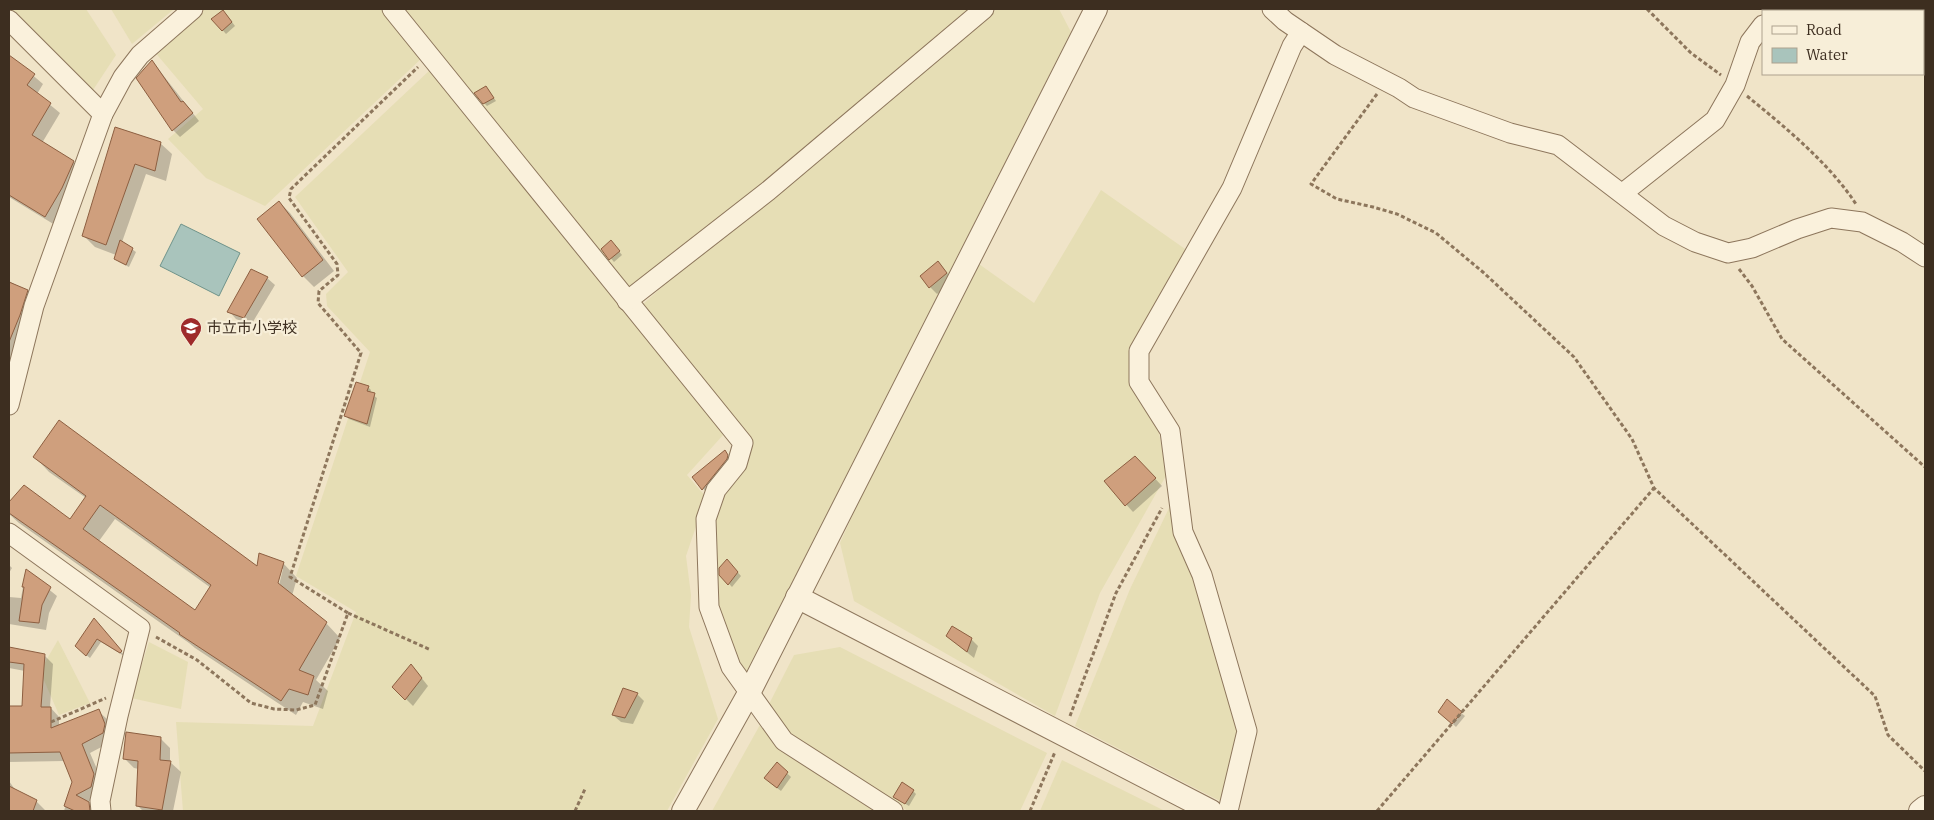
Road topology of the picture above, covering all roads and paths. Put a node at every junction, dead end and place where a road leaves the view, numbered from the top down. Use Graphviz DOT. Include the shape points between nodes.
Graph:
graph roads {
  1 [pos="193,9"];
  2 [pos="392,9"];
  3 [pos="984,9"];
  4 [pos="1096,9"];
  5 [pos="1273,9"];
  6 [pos="1647,9"];
  7 [pos="9,20"];
  8 [pos="1762,25"];
  9 [pos="1301,32"];
  10 [pos="430,55"];
  11 [pos="1386,81"];
  12 [pos="1735,85"];
  13 [pos="103,114"];
  14 [pos="1623,193"];
  15 [pos="1870,226"];
  16 [pos="1728,253"];
  17 [pos="1925,257"];
  18 [pos="627,301"];
  19 [pos="9,405"];
  20 [pos="1925,467"];
  21 [pos="1654,488"];
  22 [pos="1162,508"];
  23 [pos="9,533"];
  24 [pos="797,597"];
  25 [pos="348,613"];
  26 [pos="140,628"];
  27 [pos="431,650"];
  28 [pos="124,690"];
  29 [pos="749,693"];
  30 [pos="50,722"];
  31 [pos="1063,735"];
  32 [pos="1925,771"];
  33 [pos="585,789"];
  34 [pos="1925,806"];
  35 [pos="101,811"];
  36 [pos="575,811"];
  37 [pos="683,811"];
  38 [pos="893,811"];
  39 [pos="1030,811"];
  40 [pos="1211,811"];
  41 [pos="1228,811"];
  42 [pos="1377,811"];
  43 [pos="1920,811"];
  1 -- 13 [label="street" via="140,55 122,77"];
  2 -- 10 [label="street"];
  3 -- 18 [label="street" via="768,191"];
  4 -- 24 [label="street"];
  5 -- 9 [label="street"];
  6 -- 12 [label="path" via="1691,53"];
  7 -- 13 [label="street"];
  8 -- 12 [label="street" via="1750,42"];
  9 -- 11 [label="street" via="1335,55"];
  9 -- 41 [label="street" via="1292,46 1232,188 1140,351 1138,382 1170,431 1183,532 1202,575 1247,731"];
  10 -- 18 [label="street"];
  10 -- 25 [label="path" via="291,189 289,198 337,264 338,275 319,292 318,303 361,353 290,577"];
  11 -- 14 [label="street" via="1414,98 1501,130 1558,145"];
  11 -- 21 [label="path" via="1311,184 1337,200 1397,214 1436,233 1484,273 1574,357 1632,439"];
  12 -- 14 [label="street" via="1715,120"];
  12 -- 15 [label="path" via="1791,133 1845,188"];
  13 -- 19 [label="street" via="34,306"];
  14 -- 16 [label="street" via="1664,226 1695,242"];
  15 -- 16 [label="street" via="1831,218 1752,248"];
  15 -- 17 [label="street"];
  16 -- 20 [label="path" via="1752,286 1782,339"];
  18 -- 29 [label="street" via="743,443 737,464 716,490 706,519 709,607 726,657"];
  21 -- 32 [label="path" via="1875,696 1888,735"];
  21 -- 42 [label="path"];
  22 -- 31 [label="path" via="1116,594"];
  23 -- 26 [label="street"];
  24 -- 29 [label="street"];
  24 -- 31 [label="street"];
  25 -- 26 [label="path" via="315,705 296,710 251,703 197,660"];
  25 -- 27 [label="path"];
  26 -- 28 [label="street"];
  28 -- 30 [label="path"];
  28 -- 35 [label="street" via="100,802"];
  29 -- 37 [label="street"];
  29 -- 38 [label="street" via="784,741"];
  31 -- 39 [label="path"];
  31 -- 40 [label="street"];
  33 -- 36 [label="path"];
  34 -- 43 [label="street"];
}
